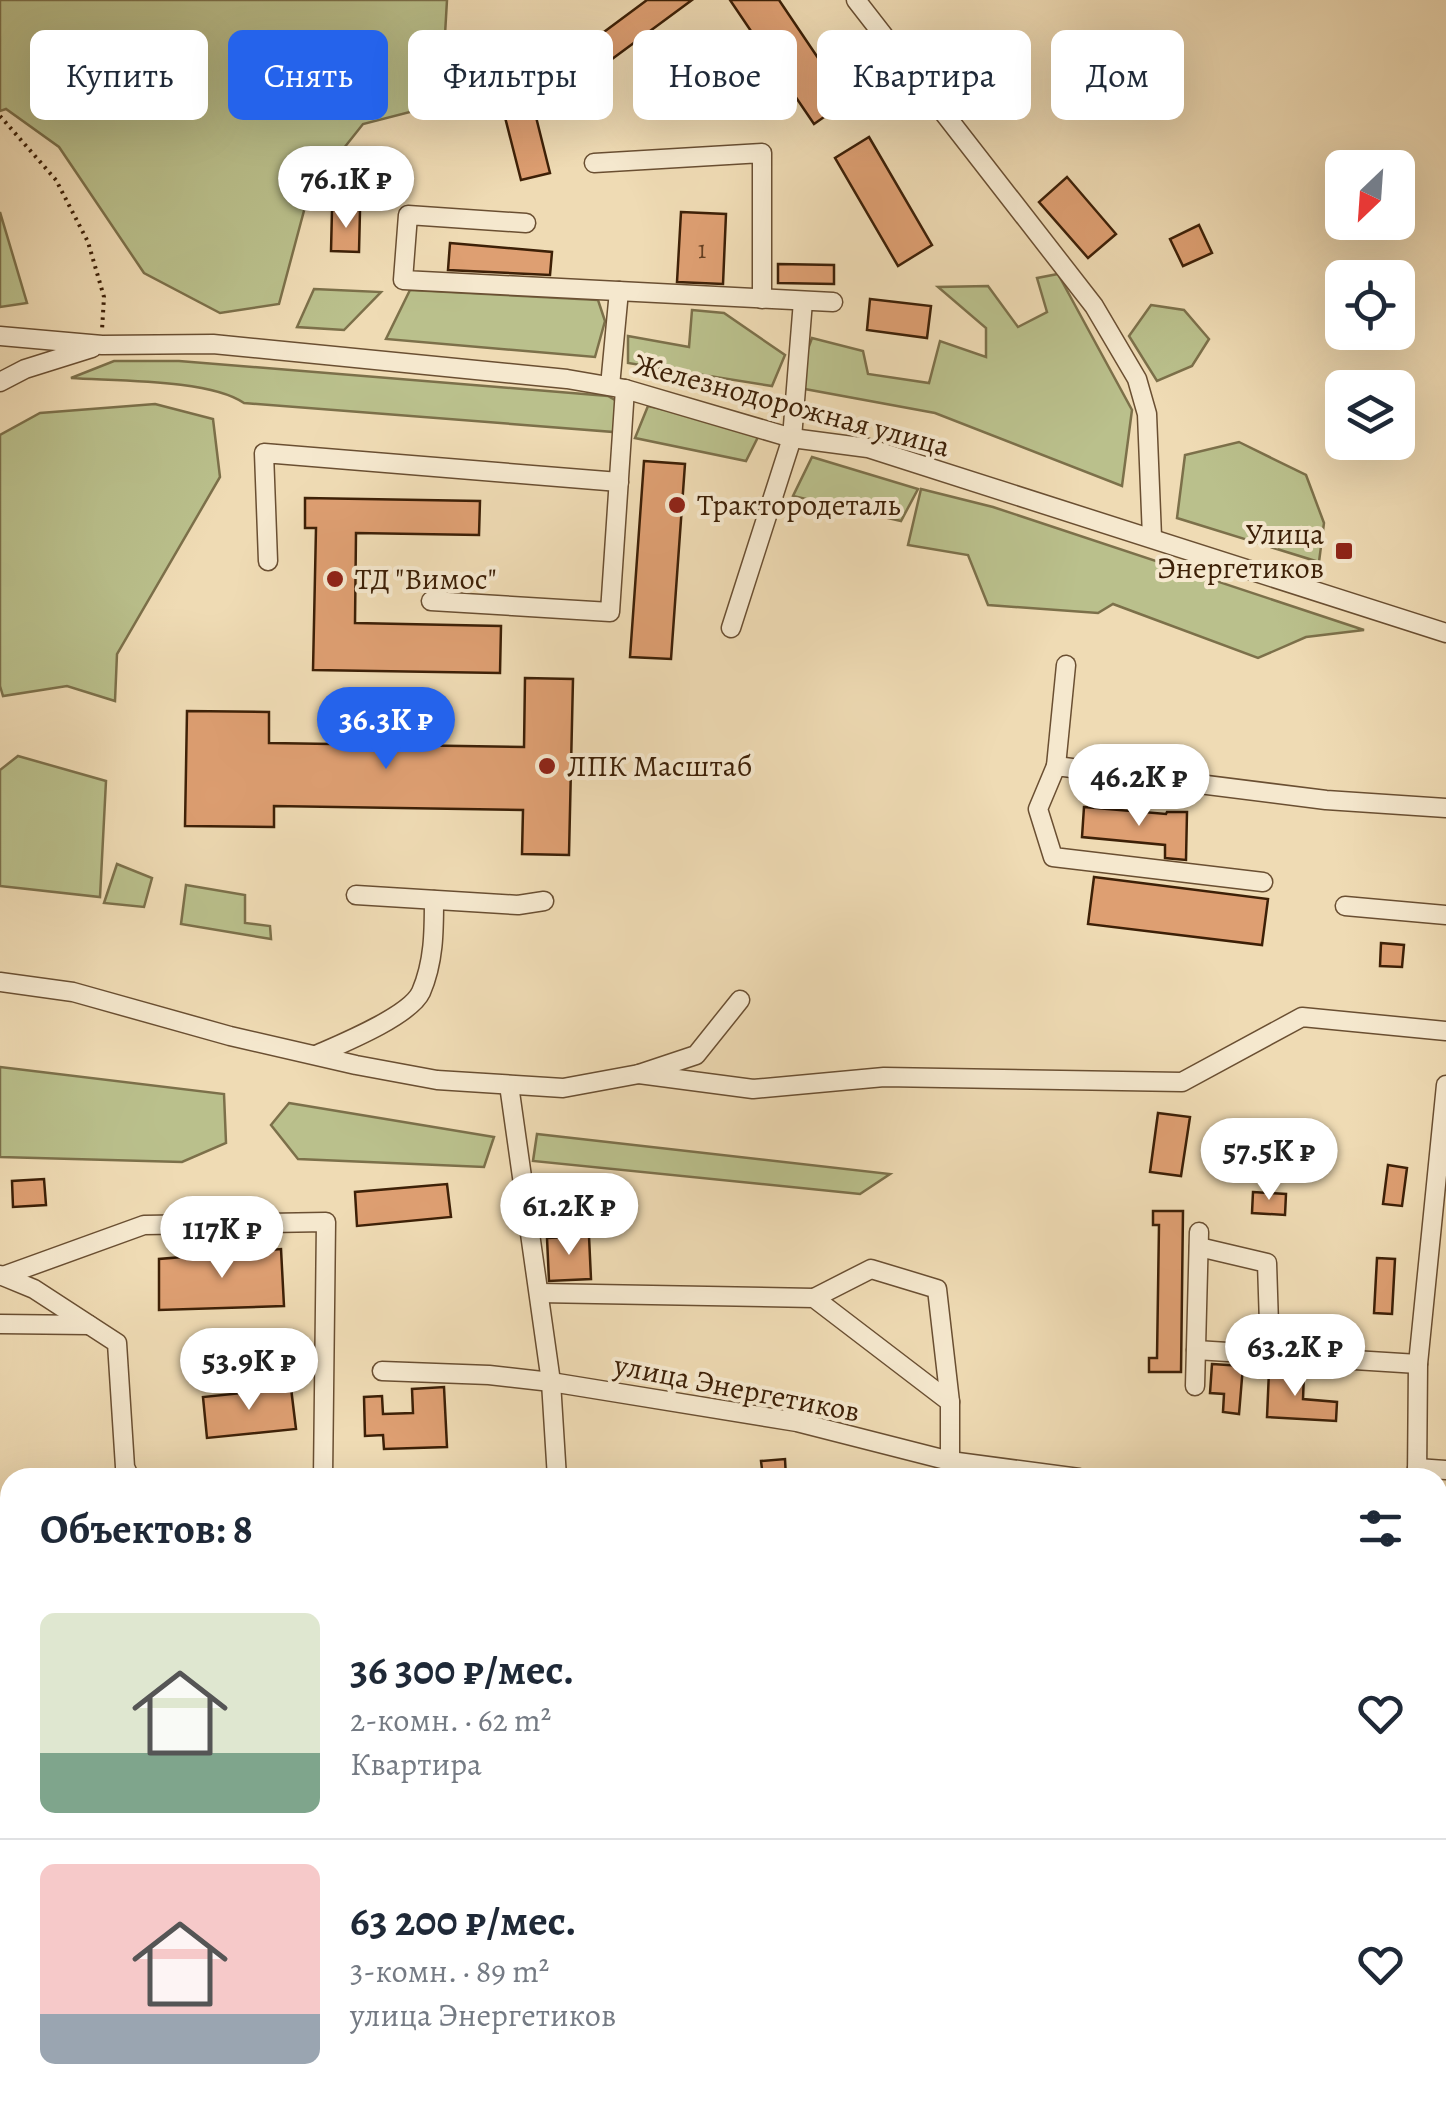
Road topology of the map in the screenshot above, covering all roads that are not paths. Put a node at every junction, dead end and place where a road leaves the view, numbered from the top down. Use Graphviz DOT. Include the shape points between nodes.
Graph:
graph roads {
  1 [pos="856,0"];
  2 [pos="594,163"];
  3 [pos="526,223"];
  4 [pos="619,291"];
  5 [pos="762,298"];
  6 [pos="803,301"];
  7 [pos="833,302"];
  8 [pos="0,336"];
  9 [pos="102,344"];
  10 [pos="0,382"];
  11 [pos="617,387"];
  12 [pos="792,438"];
  13 [pos="619,482"];
  14 [pos="1152,537"];
  15 [pos="268,561"];
  16 [pos="431,601"];
  17 [pos="731,628"];
  18 [pos="1446,633"];
  19 [pos="1066,665"];
  20 [pos="1056,766"];
  21 [pos="1446,808"];
  22 [pos="1263,882"];
  23 [pos="356,895"];
  24 [pos="434,900"];
  25 [pos="544,902"];
  26 [pos="1346,906"];
  27 [pos="1446,916"];
  28 [pos="0,982"];
  29 [pos="740,1000"];
  30 [pos="1446,1032"];
  31 [pos="316,1056"];
  32 [pos="639,1074"];
  33 [pos="1446,1084"];
  34 [pos="509,1085"];
  35 [pos="1438,1252"];
  36 [pos="1,1276"];
  37 [pos="539,1294"];
  38 [pos="814,1298"];
  39 [pos="0,1324"];
  40 [pos="90,1326"];
  41 [pos="1196,1350"];
  42 [pos="1270,1355"];
  43 [pos="1418,1364"];
  44 [pos="382,1371"];
  45 [pos="551,1382"];
  46 [pos="1194,1386"];
  47 [pos="950,1402"];
  48 [pos="950,1461"];
  49 [pos="125,1468"];
  50 [pos="323,1468"];
  51 [pos="556,1468"];
  52 [pos="1003,1468"];
  53 [pos="1417,1468"];
  1 -- 14 [label="street" via="1094,306 1137,379 1147,414"];
  2 -- 5 [label="street" via="762,154"];
  3 -- 4 [label="street" via="408,215 403,280"];
  4 -- 5 [label="street"];
  4 -- 11 [label="street"];
  5 -- 6 [label="street"];
  6 -- 7 [label="street"];
  6 -- 12 [label="street"];
  8 -- 9 [label="street"];
  9 -- 10 [label="street"];
  9 -- 11 [label="street, Железнодорожная улица" via="213,344"];
  11 -- 12 [label="street, Железнодорожная улица"];
  11 -- 13 [label="street"];
  12 -- 14 [label="street, Железнодорожная улица" via="868,448"];
  12 -- 17 [label="street"];
  13 -- 15 [label="street" via="264,453"];
  13 -- 16 [label="street" via="610,612"];
  14 -- 18 [label="street, Железнодорожная улица"];
  19 -- 20 [label="street"];
  20 -- 21 [label="street"];
  20 -- 22 [label="street" via="1038,809 1053,857"];
  23 -- 24 [label="street"];
  24 -- 25 [label="street"];
  24 -- 31 [label="street" via="434,951 420,996 375,1029"];
  26 -- 27 [label="street"];
  28 -- 31 [label="street" via="74,992"];
  29 -- 32 [label="street" via="696,1055"];
  30 -- 32 [label="street" via="1302,1017 1182,1082 884,1077 753,1089"];
  31 -- 34 [label="street" via="437,1080"];
  32 -- 34 [label="street" via="562,1088"];
  33 -- 35 [label="street"];
  34 -- 37 [label="street"];
  35 -- 43 [label="street"];
  36 -- 40 [label="street"];
  36 -- 50 [label="street" via="144,1225 326,1222"];
  37 -- 38 [label="street"];
  37 -- 45 [label="street"];
  38 -- 47 [label="street"];
  38 -- 47 [label="street" via="872,1270 936,1288"];
  39 -- 40 [label="street"];
  40 -- 49 [label="street" via="117,1343"];
  41 -- 42 [label="street"];
  41 -- 42 [label="street" via="1199,1240 1267,1262"];
  41 -- 46 [label="street"];
  42 -- 43 [label="street"];
  43 -- 53 [label="street"];
  44 -- 45 [label="street, улица Энергетиков"];
  45 -- 48 [label="street, улица Энергетиков" via="797,1422"];
  45 -- 51 [label="street"];
  47 -- 48 [label="street"];
  48 -- 52 [label="street, улица Энергетиков"];
}
